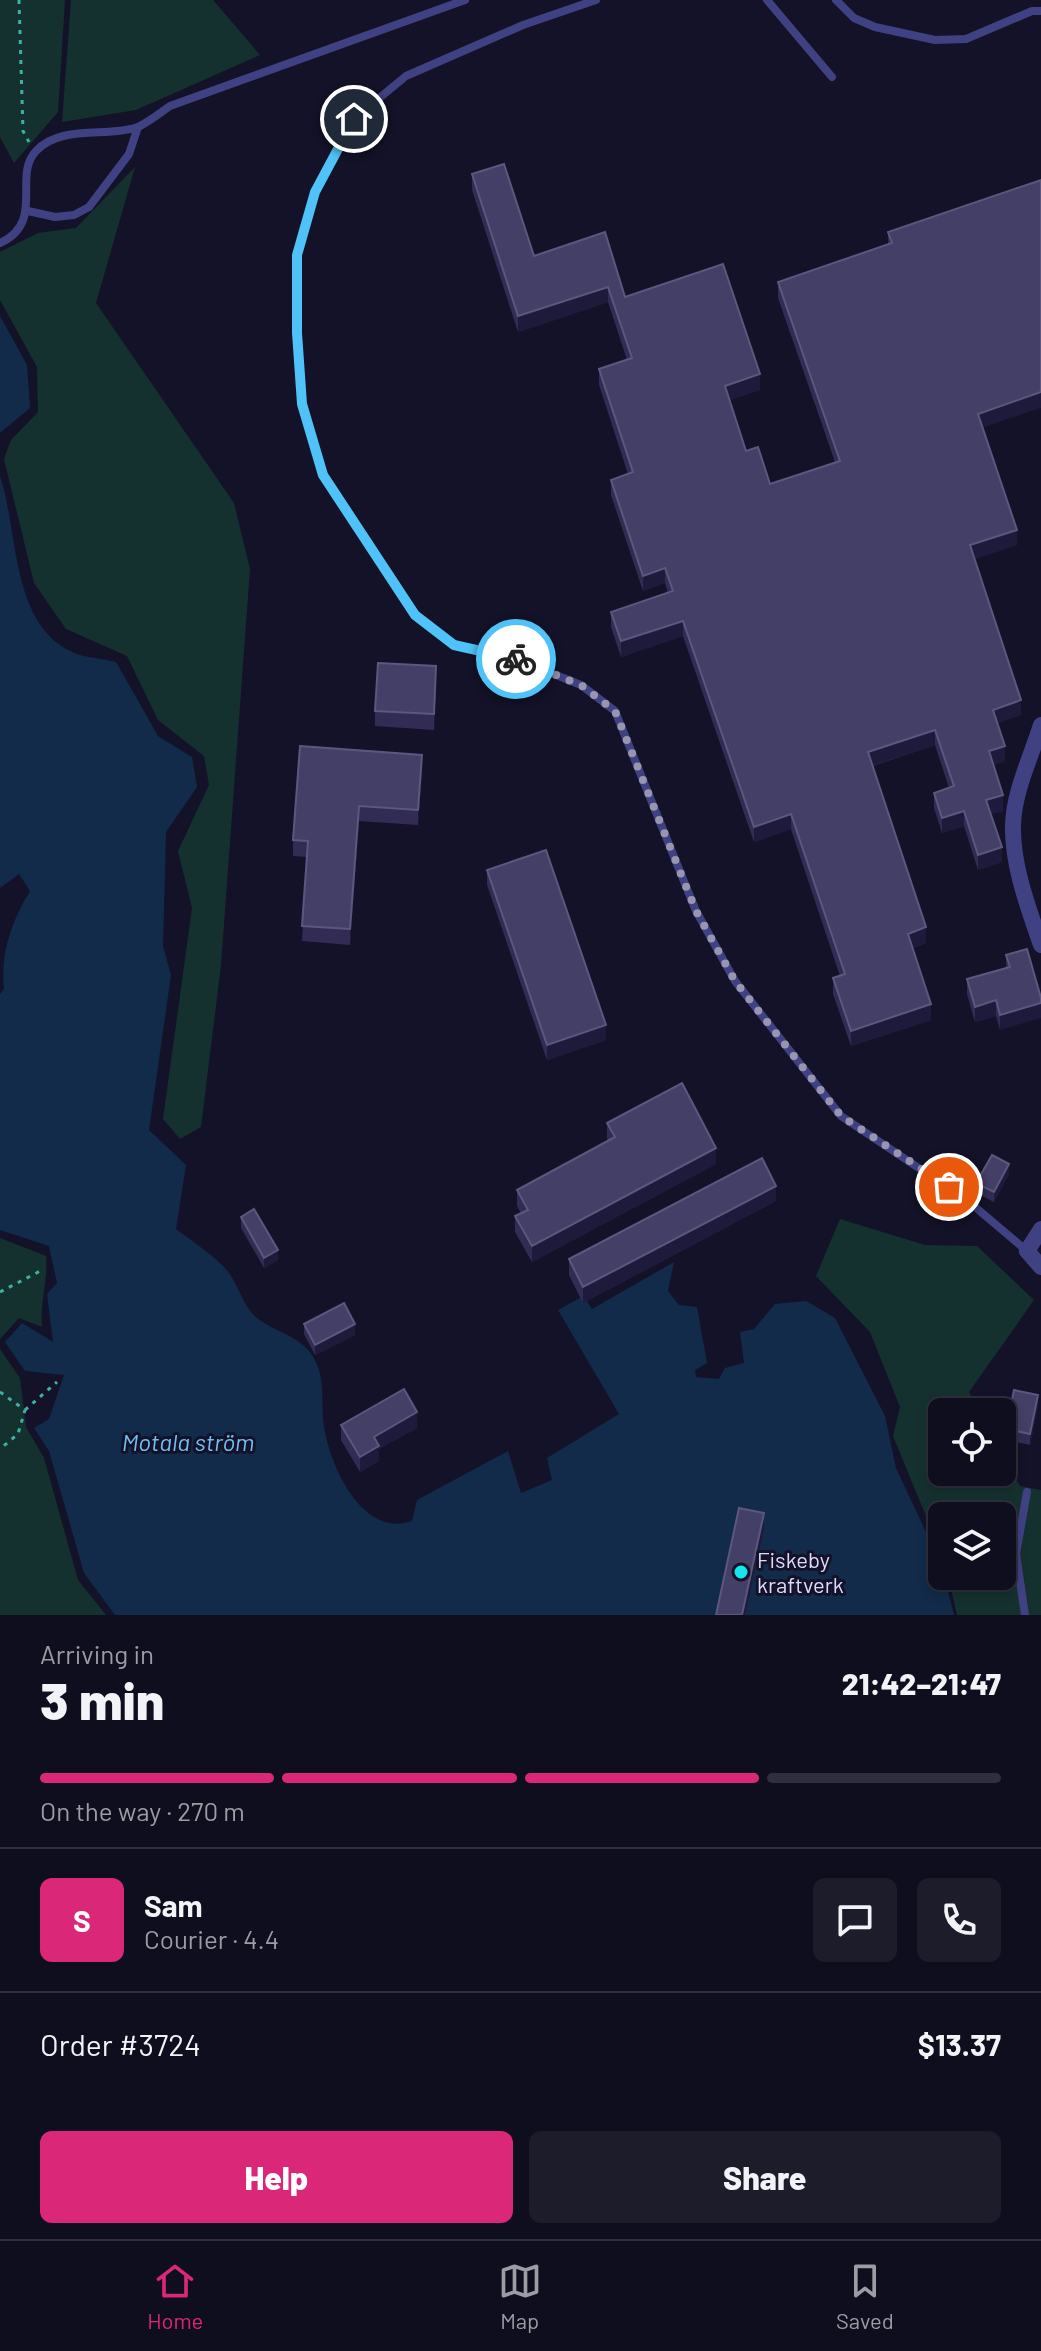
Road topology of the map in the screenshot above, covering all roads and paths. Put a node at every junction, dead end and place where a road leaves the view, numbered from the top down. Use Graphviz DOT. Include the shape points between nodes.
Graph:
graph roads {
  1 [pos="19,0"];
  2 [pos="465,0"];
  3 [pos="596,0"];
  4 [pos="767,0"];
  5 [pos="836,0"];
  6 [pos="1041,11"];
  7 [pos="832,77"];
  8 [pos="138,127"];
  9 [pos="34,152"];
  10 [pos="28,211"];
  11 [pos="0,243"];
  12 [pos="1041,725"];
  13 [pos="1041,945"];
  14 [pos="1041,1229"];
  15 [pos="1027,1251"];
  16 [pos="1041,1267"];
  17 [pos="44,1269"];
  18 [pos="0,1292"];
  19 [pos="57,1382"];
  20 [pos="0,1392"];
  21 [pos="25,1410"];
  22 [pos="0,1449"];
  23 [pos="1027,1492"];
  24 [pos="1025,1615"];
  1 -- 9 [label="path" via="23,131"];
  2 -- 8 [label="lane" via="170,106"];
  3 -- 15 [label="lane" via="406,76 354,119 315,192 297,255 302,404 323,475 415,615 454,645 501,653 581,685 615,711 696,911 728,969 841,1116 968,1201"];
  4 -- 7 [label="lane"];
  5 -- 6 [label="lane" via="854,18 875,27 935,40 966,39"];
  8 -- 9 [label="lane" via="63,138"];
  8 -- 10 [label="lane" via="129,154 89,207 55,217"];
  9 -- 10 [label="lane" via="28,169"];
  10 -- 11 [label="lane" via="10,239"];
  12 -- 13 [label="street" via="1013,825 1027,906"];
  14 -- 15 [label="street"];
  15 -- 16 [label="street"];
  17 -- 18 [label="path"];
  19 -- 21 [label="path"];
  20 -- 21 [label="path"];
  21 -- 22 [label="path" via="18,1434"];
  23 -- 24 [label="lane" via="1016,1554"];
}
